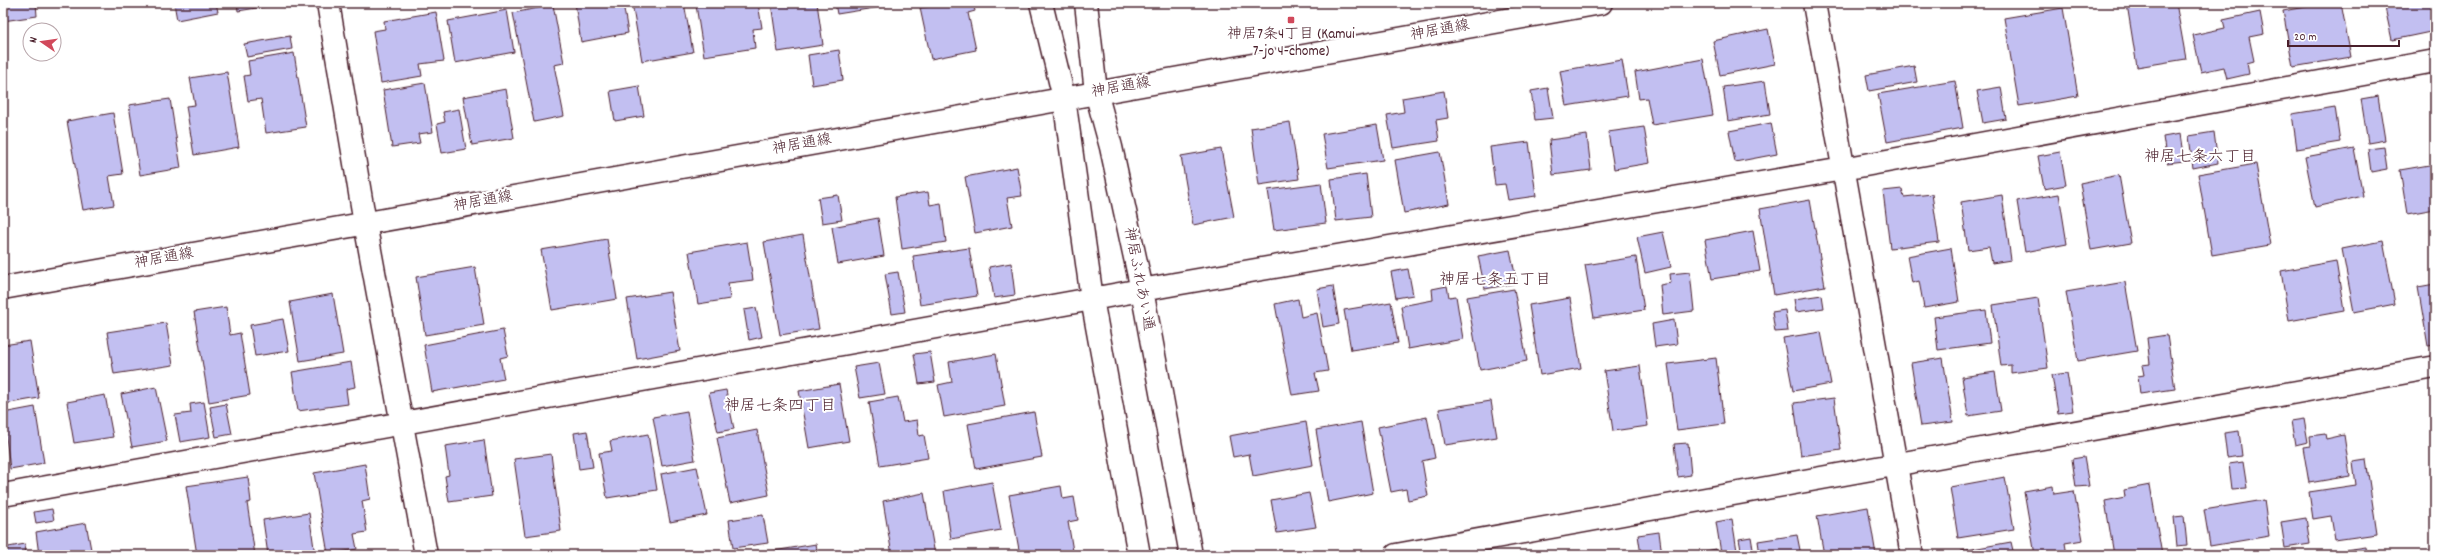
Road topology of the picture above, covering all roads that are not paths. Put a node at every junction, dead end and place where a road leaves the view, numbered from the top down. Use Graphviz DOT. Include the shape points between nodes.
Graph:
graph roads {
  1 [pos="328,3"];
  2 [pos="1041,3"];
  3 [pos="1086,3"];
  4 [pos="1601,3"];
  5 [pos="1814,3"];
  6 [pos="2435,61"];
  7 [pos="1096,92"];
  8 [pos="1064,98"];
  9 [pos="1843,170"];
  10 [pos="365,222"];
  11 [pos="3,288"];
  12 [pos="1142,290"];
  13 [pos="1092,299"];
  14 [pos="2435,367"];
  15 [pos="403,424"];
  16 [pos="1894,463"];
  17 [pos="3,495"];
  18 [pos="426,555"];
  19 [pos="1139,555"];
  20 [pos="1191,555"];
  21 [pos="1396,555"];
  22 [pos="1912,555"];
  1 -- 10 [label="street"];
  2 -- 8 [label="street"];
  3 -- 7 [label="street, 神居ふれあい通"];
  4 -- 7 [label="street, 神居通線"];
  5 -- 9 [label="street"];
  6 -- 9 [label="street"];
  7 -- 8 [label="street, 神居通線"];
  7 -- 12 [label="street, 神居ふれあい通"];
  8 -- 10 [label="street, 神居通線"];
  8 -- 13 [label="street"];
  9 -- 12 [label="street"];
  9 -- 16 [label="street"];
  10 -- 11 [label="street, 神居通線"];
  10 -- 15 [label="street"];
  12 -- 13 [label="street"];
  12 -- 20 [label="street, 神居ふれあい通"];
  13 -- 15 [label="street"];
  13 -- 19 [label="street"];
  14 -- 16 [label="street"];
  15 -- 17 [label="street"];
  15 -- 18 [label="street"];
  16 -- 21 [label="street"];
  16 -- 22 [label="street"];
}
